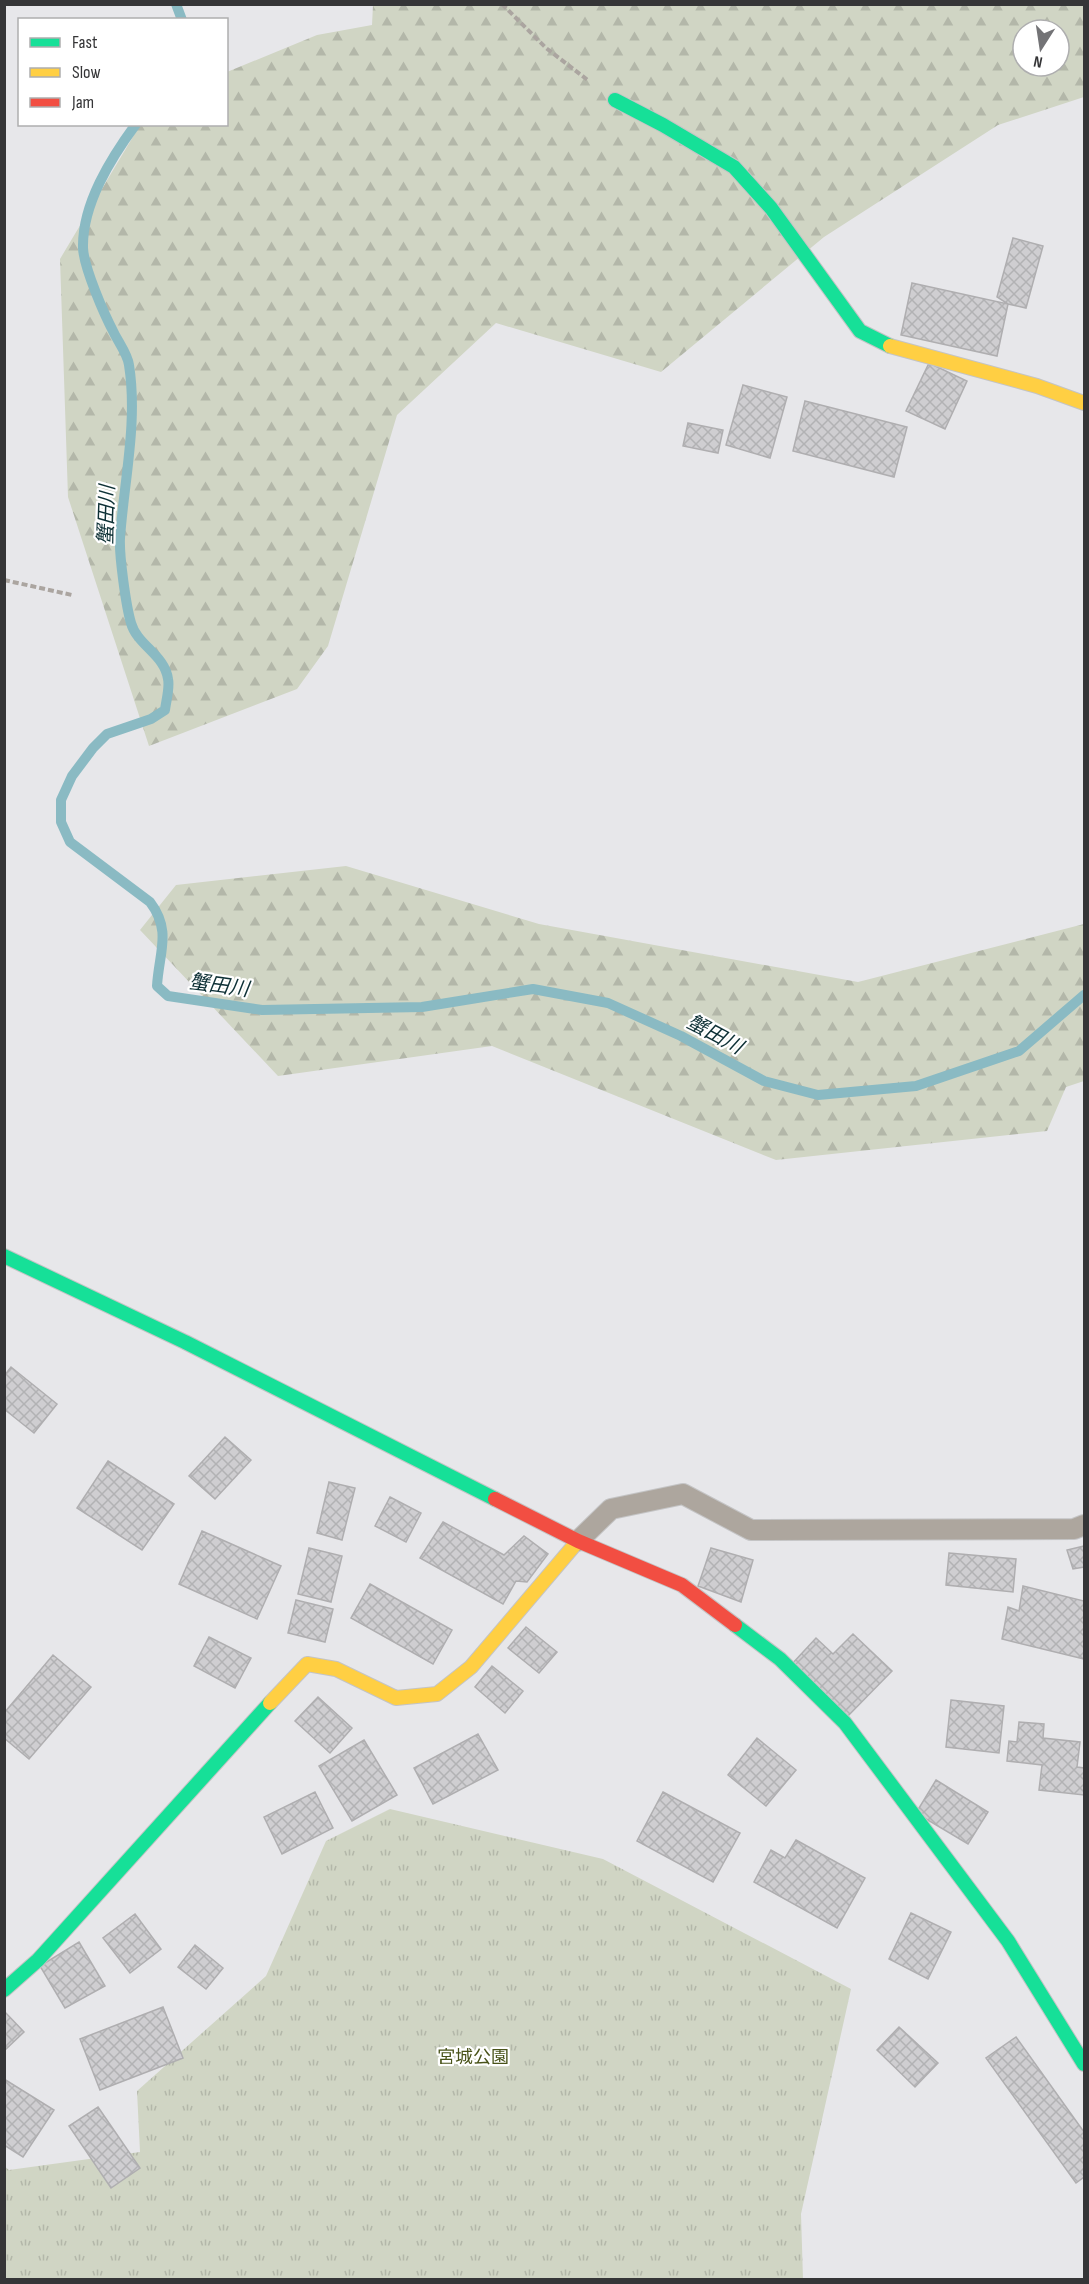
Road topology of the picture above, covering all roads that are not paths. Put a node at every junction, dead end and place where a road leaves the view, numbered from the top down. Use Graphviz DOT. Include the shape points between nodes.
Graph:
graph roads {
  1 [pos="615,100"];
  2 [pos="1084,403"];
  3 [pos="4,1256"];
  4 [pos="1084,1525"];
  5 [pos="578,1541"];
  6 [pos="4,1990"];
  7 [pos="1084,2064"];
  1 -- 2 [label="street" via="734,167 771,208 860,331 890,346 1037,386"];
  3 -- 5 [label="street" via="185,1342"];
  4 -- 5 [label="lane" via="1074,1529 751,1530 683,1494 611,1509"];
  5 -- 6 [label="street" via="471,1667 437,1694 396,1698 336,1669 307,1664 38,1960"];
  5 -- 7 [label="street" via="682,1585 780,1659 844,1723 1008,1941"];
}
